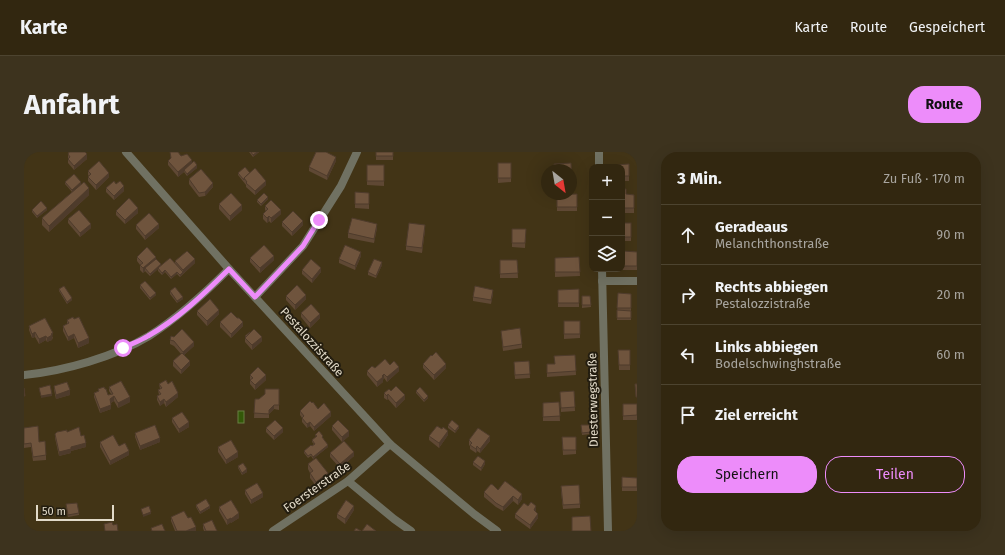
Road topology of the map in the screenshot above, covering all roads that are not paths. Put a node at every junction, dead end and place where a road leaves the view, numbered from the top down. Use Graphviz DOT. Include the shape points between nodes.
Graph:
graph roads {
  1 [pos="126,152"];
  2 [pos="357,152"];
  3 [pos="599,152"];
  4 [pos="599,164"];
  5 [pos="229,269"];
  6 [pos="602,272"];
  7 [pos="602,281"];
  8 [pos="637,281"];
  9 [pos="255,297"];
  10 [pos="24,375"];
  11 [pos="390,444"];
  12 [pos="348,482"];
  13 [pos="273,531"];
  14 [pos="411,531"];
  15 [pos="497,531"];
  16 [pos="608,531"];
  1 -- 5 [label="street, Pestalozzistraße"];
  2 -- 9 [label="street" via="341,186 303,246"];
  3 -- 4 [label="street"];
  5 -- 9 [label="street, Pestalozzistraße"];
  5 -- 10 [label="street" via="175,318 148,336 89,361"];
  6 -- 7 [label="street, Diesterwegstraße"];
  7 -- 8 [label="street"];
  7 -- 16 [label="street, Diesterwegstraße"];
  9 -- 11 [label="street, Pestalozzistraße"];
  11 -- 12 [label="street, Foersterstraße"];
  11 -- 15 [label="street, Pestalozzistraße"];
  12 -- 13 [label="street, Foersterstraße"];
  12 -- 14 [label="street"];
}
